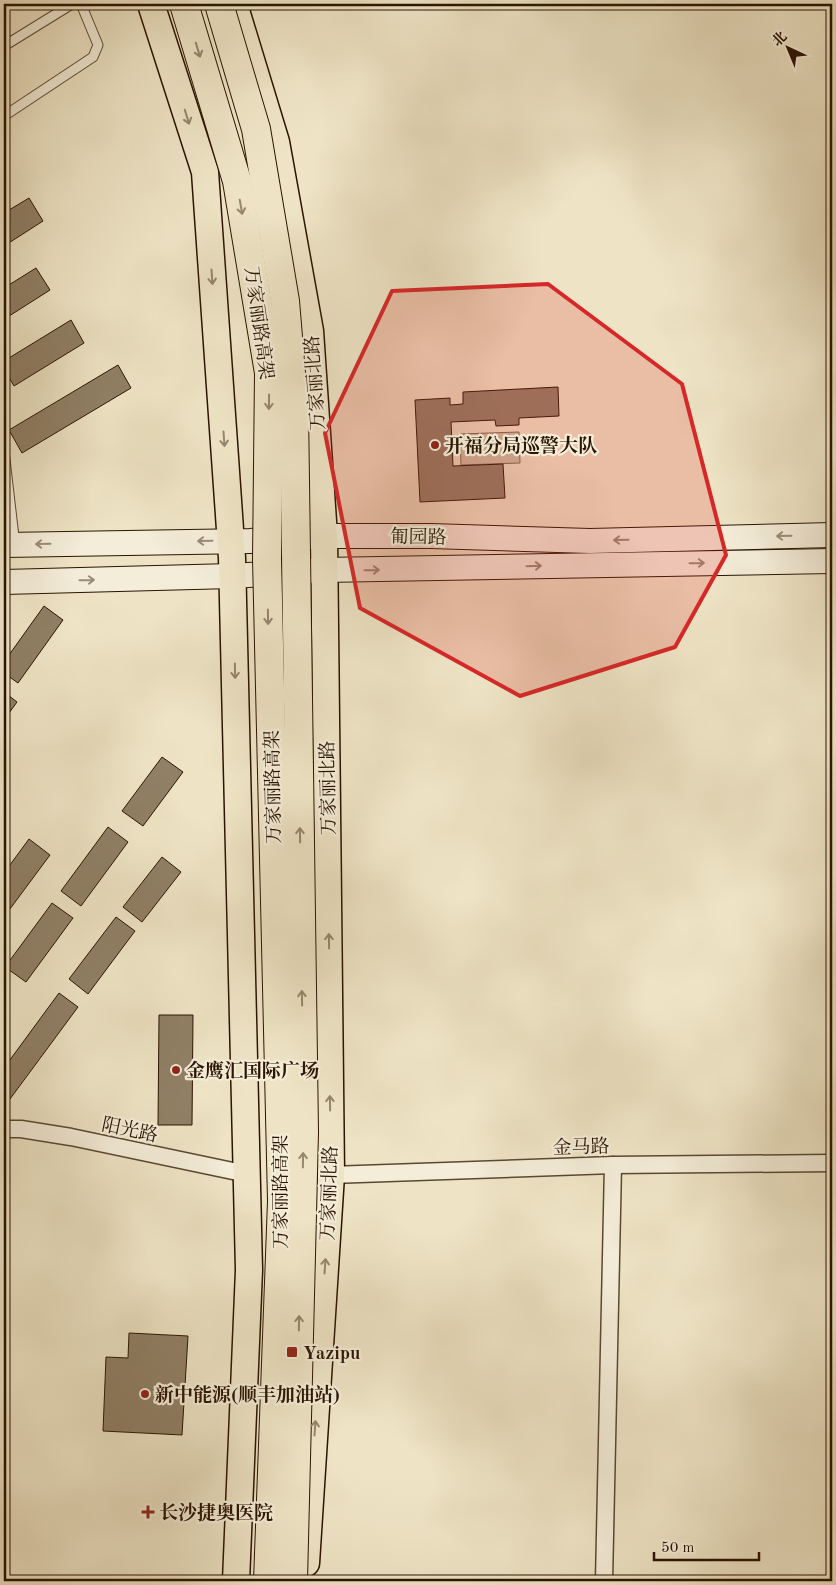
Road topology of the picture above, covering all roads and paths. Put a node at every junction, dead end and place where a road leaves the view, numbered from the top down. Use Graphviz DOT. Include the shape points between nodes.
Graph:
graph roads {
  1 [pos="72,4"];
  2 [pos="80,4"];
  3 [pos="151,4"];
  4 [pos="184,4"];
  5 [pos="219,4"];
  6 [pos="234,4"];
  7 [pos="4,46"];
  8 [pos="4,116"];
  9 [pos="4,450"];
  10 [pos="832,535"];
  11 [pos="324,536"];
  12 [pos="231,541"];
  13 [pos="10,545"];
  14 [pos="832,561"];
  15 [pos="323,570"];
  16 [pos="232,576"];
  17 [pos="4,582"];
  18 [pos="4,1129"];
  19 [pos="832,1163"];
  20 [pos="613,1165"];
  21 [pos="247,1174"];
  22 [pos="331,1175"];
  23 [pos="236,1581"];
  24 [pos="268,1581"];
  25 [pos="293,1581"];
  26 [pos="305,1581"];
  27 [pos="604,1581"];
  1 -- 7 [label="lane"];
  2 -- 8 [label="lane" via="98,45 93,57"];
  3 -- 12 [label="main road, one-way" via="204,172"];
  4 -- 24 [label="highway, 万家丽路高架, one-way, bridge" via="237,181 270,373 267,559 282,1201"];
  25 -- 5 [label="highway, 万家丽路高架, one-way, bridge" via="304,1132 294,409 286,301 256,129"];
  6 -- 11 [label="main road, 万家丽北路" via="276,142 310,331"];
  9 -- 13 [label="lane"];
  10 -- 11 [label="main road, 匍园路, one-way" via="590,540"];
  11 -- 12 [label="main road, 匍园路"];
  11 -- 15 [label="main road, 万家丽北路"];
  12 -- 13 [label="main road, 匍园路, one-way"];
  12 -- 16 [label="main road"];
  15 -- 14 [label="main road, 匍园路, one-way"];
  15 -- 16 [label="main road, 匍园路"];
  22 -- 15 [label="main road, 万家丽北路, one-way"];
  17 -- 16 [label="main road, 匍园路, one-way"];
  16 -- 21 [label="main road, one-way"];
  18 -- 21 [label="street, 阳光路" via="71,1137"];
  19 -- 20 [label="street, 金马路"];
  20 -- 22 [label="street, 金马路"];
  20 -- 27 [label="street"];
  21 -- 23 [label="main road" via="249,1270"];
  26 -- 22 [label="main road, 万家丽北路, one-way"];
}
